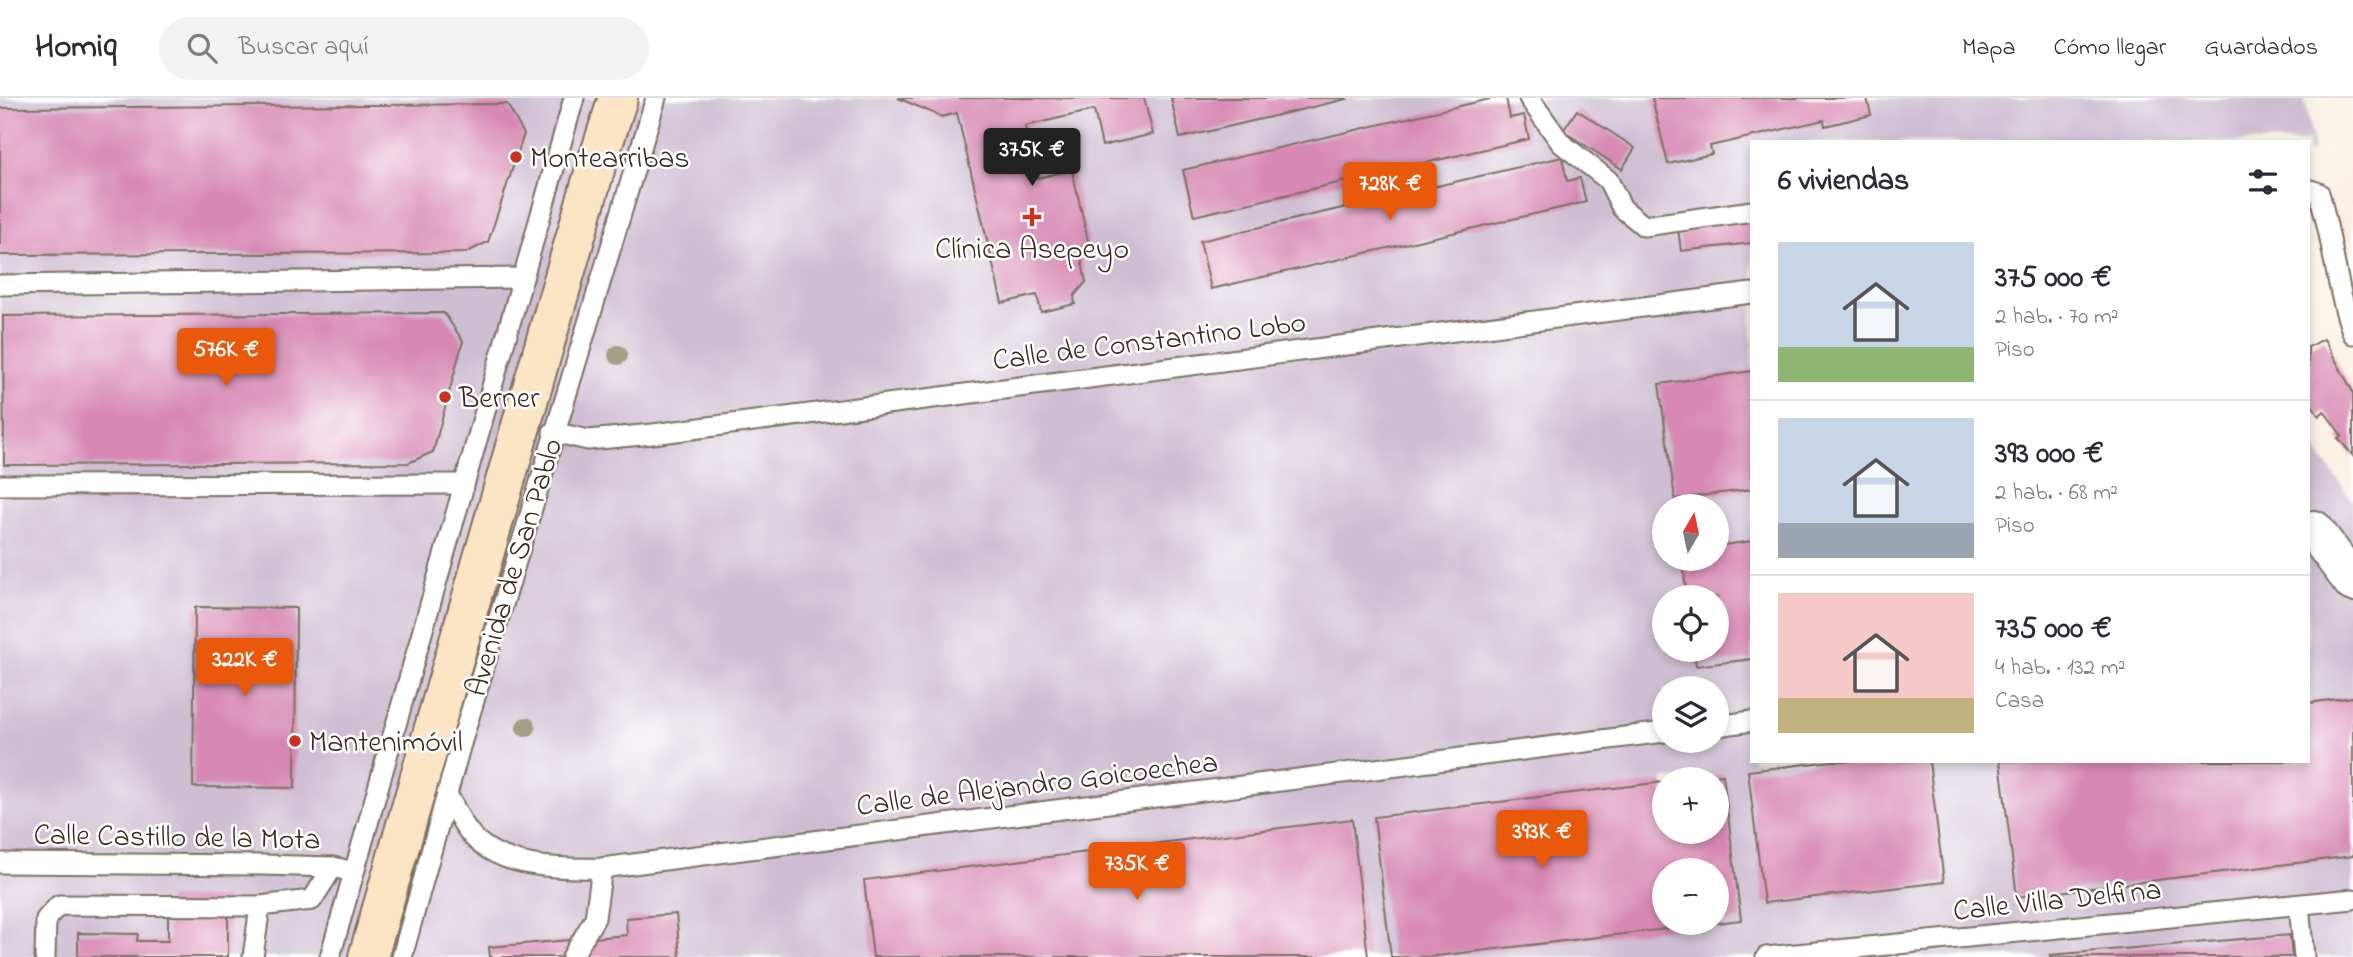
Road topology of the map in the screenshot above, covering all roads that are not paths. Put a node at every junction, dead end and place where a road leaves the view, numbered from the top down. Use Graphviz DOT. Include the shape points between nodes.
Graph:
graph roads {
  1 [pos="574,98"];
  2 [pos="618,98"];
  3 [pos="656,98"];
  4 [pos="1529,98"];
  5 [pos="2310,190"];
  6 [pos="1750,211"];
  7 [pos="523,278"];
  8 [pos="0,285"];
  9 [pos="1750,293"];
  10 [pos="2353,334"];
  11 [pos="553,432"];
  12 [pos="464,484"];
  13 [pos="0,485"];
  14 [pos="2310,529"];
  15 [pos="2353,582"];
  16 [pos="1750,721"];
  17 [pos="1729,724"];
  18 [pos="1652,734"];
  19 [pos="447,794"];
  20 [pos="0,863"];
  21 [pos="333,867"];
  22 [pos="602,868"];
  23 [pos="353,872"];
  24 [pos="2353,900"];
  25 [pos="2299,905"];
  26 [pos="261,906"];
  27 [pos="45,957"];
  28 [pos="253,957"];
  29 [pos="330,957"];
  30 [pos="368,957"];
  31 [pos="402,957"];
  32 [pos="572,957"];
  33 [pos="1766,957"];
  34 [pos="2305,957"];
  1 -- 7 [label="lane"];
  2 -- 30 [label="street, Avenida de San Pablo"];
  3 -- 11 [label="lane, Avenida de San Pablo"];
  4 -- 6 [label="lane" via="1561,143 1608,180 1622,208 1644,226"];
  5 -- 10 [label="lane" via="2319,193 2342,306"];
  7 -- 8 [label="lane"];
  7 -- 12 [label="lane"];
  9 -- 11 [label="lane, Calle de Constantino Lobo" via="653,433 588,440"];
  11 -- 19 [label="lane, Avenida de San Pablo"];
  12 -- 13 [label="lane"];
  12 -- 23 [label="lane"];
  14 -- 15 [label="street"];
  16 -- 17 [label="lane"];
  18 -- 22 [label="lane, Calle de Alejandro Goicoechea"];
  19 -- 22 [label="lane, Calle de Alejandro Goicoechea" via="470,834 486,847 518,862 553,869"];
  19 -- 31 [label="lane, Avenida de San Pablo"];
  20 -- 21 [label="lane, Calle Castillo de la Mota"];
  21 -- 23 [label="lane, Calle Castillo de la Mota"];
  21 -- 26 [label="lane" via="312,900"];
  22 -- 32 [label="lane" via="595,918"];
  23 -- 29 [label="lane"];
  24 -- 25 [label="lane, Calle Villa Delfina"];
  25 -- 33 [label="lane, Calle Villa Delfina"];
  25 -- 34 [label="lane"];
  26 -- 27 [label="lane" via="59,905 46,919"];
  26 -- 28 [label="lane"];
}
